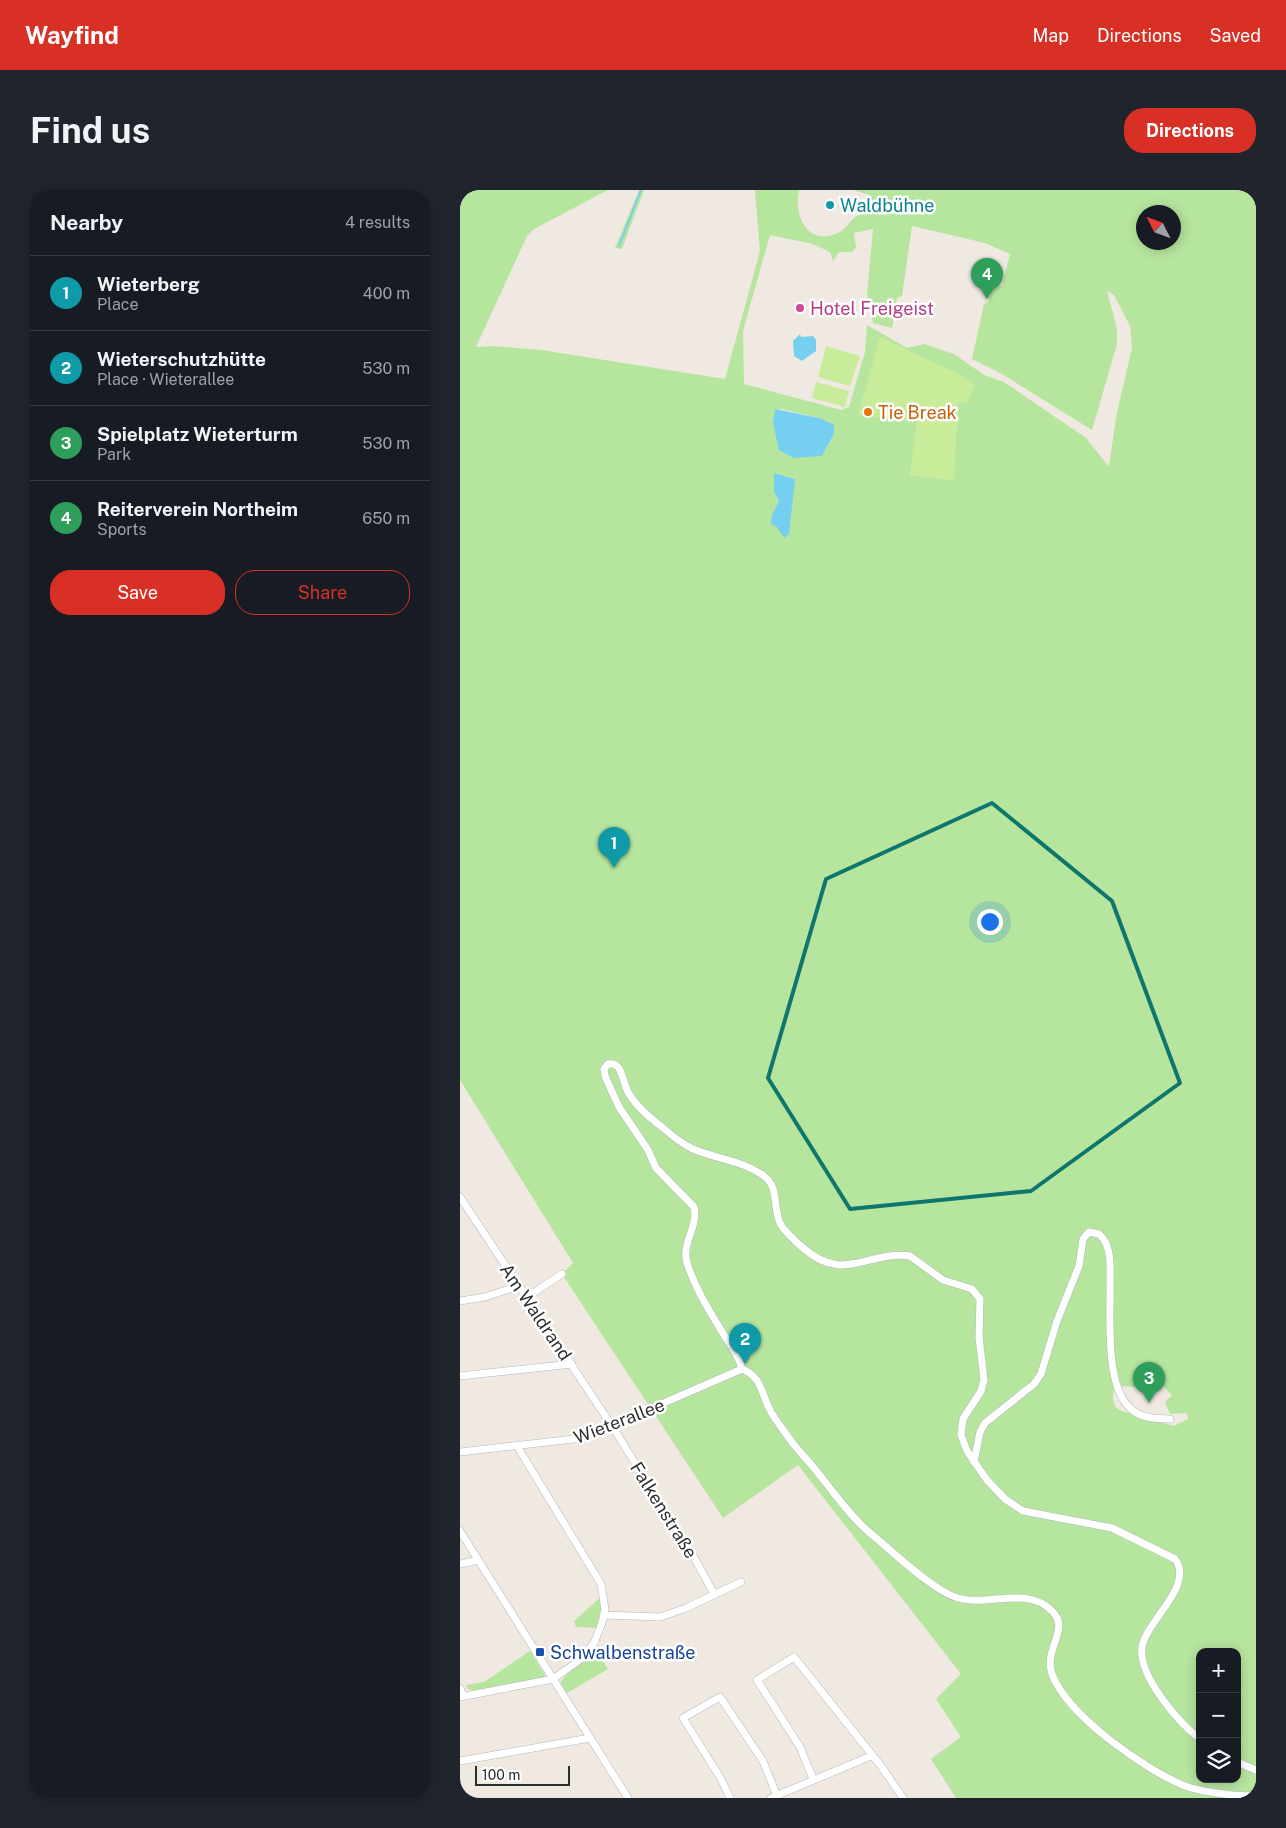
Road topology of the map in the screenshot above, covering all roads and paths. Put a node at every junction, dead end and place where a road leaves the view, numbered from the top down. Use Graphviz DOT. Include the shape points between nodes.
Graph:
graph roads {
  1 [pos="460,1198"];
  2 [pos="562,1274"];
  3 [pos="519,1286"];
  4 [pos="527,1297"];
  5 [pos="460,1301"];
  6 [pos="572,1364"];
  7 [pos="742,1368"];
  8 [pos="460,1376"];
  9 [pos="1170,1419"];
  10 [pos="612,1426"];
  11 [pos="517,1446"];
  12 [pos="460,1452"];
  13 [pos="974,1462"];
  14 [pos="460,1531"];
  15 [pos="478,1560"];
  16 [pos="460,1564"];
  17 [pos="741,1582"];
  18 [pos="714,1594"];
  19 [pos="604,1615"];
  20 [pos="553,1679"];
  21 [pos="460,1688"];
  22 [pos="461,1697"];
  23 [pos="590,1738"];
  24 [pos="1199,1738"];
  25 [pos="871,1756"];
  26 [pos="460,1761"];
  27 [pos="1241,1764"];
  28 [pos="1256,1770"];
  29 [pos="813,1779"];
  30 [pos="1256,1795"];
  31 [pos="774,1797"];
  32 [pos="628,1798"];
  33 [pos="730,1798"];
  34 [pos="903,1798"];
  1 -- 3 [label="street, Am Waldrand"];
  2 -- 4 [label="street"];
  3 -- 4 [label="street, Am Waldrand"];
  3 -- 5 [label="street"];
  4 -- 6 [label="street, Am Waldrand"];
  6 -- 8 [label="street"];
  6 -- 10 [label="street, Am Waldrand"];
  7 -- 10 [label="street, Wieterallee"];
  7 -- 13 [label="street" via="687,1264 686,1248 694,1221 694,1207 656,1168 648,1150 623,1114 604,1076 608,1064 620,1069 627,1091 674,1137 692,1148 729,1159 769,1180 774,1188 781,1224 818,1259 844,1265 910,1256 943,1280 976,1293 981,1302 979,1338 984,1380 961,1430 964,1446"];
  7 -- 30 [label="street" via="758,1380 774,1416 850,1513 920,1573 957,1598 1022,1598 1039,1602 1052,1610 1060,1627 1050,1653 1050,1670 1060,1692 1080,1715 1128,1752 1177,1782 1195,1789"];
  9 -- 13 [label="street" via="1151,1418 1135,1412 1116,1386 1110,1333 1109,1248 1099,1234 1088,1232 1083,1239 1079,1266 1041,1374 1034,1384 985,1423"];
  10 -- 11 [label="street, Wieterallee" via="578,1439"];
  10 -- 18 [label="street, Falkenstraße" via="696,1559"];
  11 -- 12 [label="street, Wieterallee"];
  11 -- 19 [label="street" via="598,1577 604,1596"];
  13 -- 24 [label="street" via="999,1494 1020,1510 1112,1528 1175,1559 1180,1567 1178,1581 1170,1601 1146,1635 1142,1660 1147,1675 1175,1714"];
  14 -- 15 [label="street"];
  15 -- 16 [label="street"];
  15 -- 20 [label="street"];
  17 -- 18 [label="street"];
  18 -- 19 [label="street" via="660,1617"];
  19 -- 20 [label="street" via="589,1650"];
  20 -- 22 [label="street"];
  20 -- 23 [label="street"];
  21 -- 22 [label="street"];
  23 -- 26 [label="street"];
  23 -- 32 [label="street"];
  25 -- 29 [label="street"];
  25 -- 29 [label="street" via="794,1657 757,1680 800,1747"];
  25 -- 34 [label="street"];
  27 -- 28 [label="street"];
  29 -- 31 [label="street"];
  31 -- 33 [label="street" via="763,1761 720,1697 683,1718"];
}
